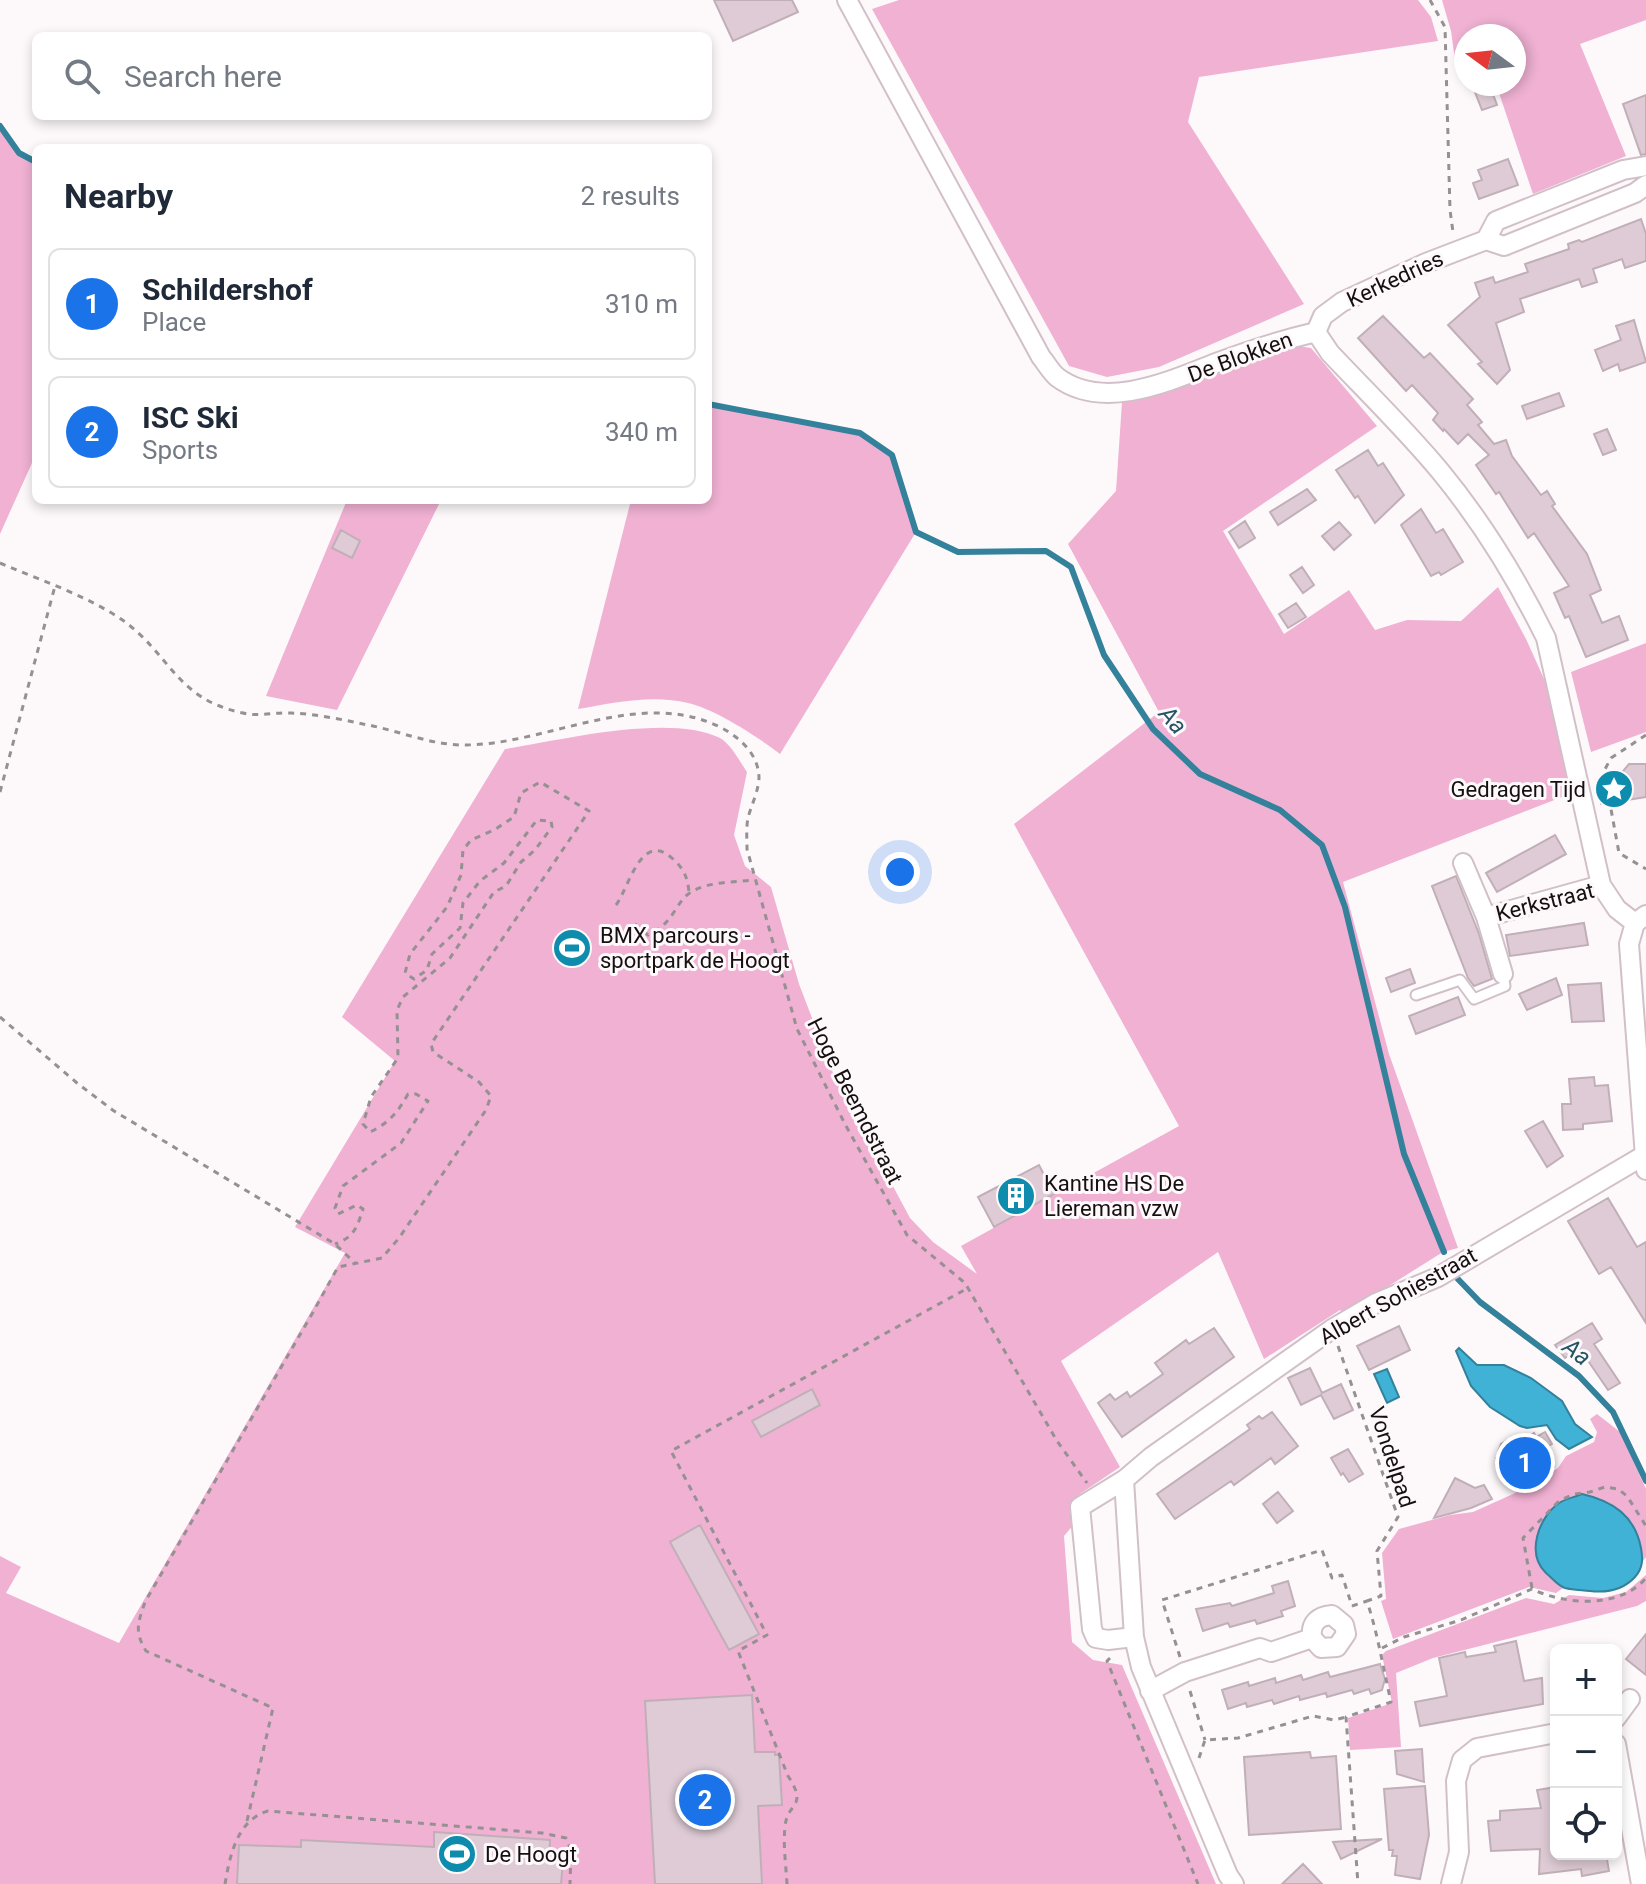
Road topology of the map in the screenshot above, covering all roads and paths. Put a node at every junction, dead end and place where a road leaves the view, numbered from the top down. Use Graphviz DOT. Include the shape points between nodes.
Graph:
graph roads {
  1 [pos="847,0"];
  2 [pos="1430,0"];
  3 [pos="1646,166"];
  4 [pos="1646,185"];
  5 [pos="1486,240"];
  6 [pos="1455,252"];
  7 [pos="1316,332"];
  8 [pos="0,563"];
  9 [pos="55,586"];
  10 [pos="1646,735"];
  11 [pos="0,792"];
  12 [pos="1626,796"];
  13 [pos="1610,803"];
  14 [pos="1584,804"];
  15 [pos="1463,863"];
  16 [pos="1646,869"];
  17 [pos="753,880"];
  18 [pos="1601,885"];
  19 [pos="689,893"];
  20 [pos="616,905"];
  21 [pos="1486,917"];
  22 [pos="1640,919"];
  23 [pos="635,924"];
  24 [pos="1503,974"];
  25 [pos="1416,995"];
  26 [pos="0,1017"];
  27 [pos="1645,1163"];
  28 [pos="335,1244"];
  29 [pos="355,1263"];
  30 [pos="968,1288"];
  31 [pos="1332,1329"];
  32 [pos="1124,1480"];
  33 [pos="1103,1494"];
  34 [pos="1646,1526"];
  35 [pos="1646,1578"];
  36 [pos="1532,1589"];
  37 [pos="1352,1606"];
  38 [pos="1134,1637"];
  39 [pos="1312,1638"];
  40 [pos="1381,1649"];
  41 [pos="1185,1672"];
  42 [pos="1150,1691"];
  43 [pos="1630,1699"];
  44 [pos="1617,1716"];
  45 [pos="1346,1717"];
  46 [pos="1550,1734"];
  47 [pos="1205,1740"];
  48 [pos="1196,1766"];
  49 [pos="1622,1778"];
  50 [pos="247,1821"];
  51 [pos="225,1884"];
  52 [pos="570,1884"];
  53 [pos="787,1884"];
  54 [pos="1198,1884"];
  55 [pos="1234,1884"];
  56 [pos="1358,1884"];
  57 [pos="1451,1884"];
  58 [pos="1641,1884"];
  1 -- 7 [label="street, De Blokken" via="1041,357 1057,376 1107,393 1141,390"];
  2 -- 6 [label="path" via="1445,27"];
  3 -- 5 [label="street, Kerkedries" via="1623,170 1496,221"];
  4 -- 5 [label="street, Kerkedries" via="1504,246"];
  5 -- 6 [label="street, Kerkedries"];
  6 -- 7 [label="street, Kerkedries" via="1342,302 1323,316"];
  7 -- 14 [label="street, De Blokken" via="1440,471 1492,541 1528,602 1546,638"];
  8 -- 9 [label="path, Hoge Beemdstraat"];
  9 -- 11 [label="path"];
  9 -- 17 [label="path, Hoge Beemdstraat" via="118,617 184,685 219,708 291,713 465,745 653,713 691,717 718,727 743,741 759,777 747,823"];
  10 -- 13 [label="path" via="1607,762"];
  12 -- 13 [label="path"];
  13 -- 14 [label="path"];
  13 -- 16 [label="path" via="1619,853"];
  14 -- 18 [label="street, De Blokken"];
  15 -- 21 [label="street, Kerkstraat"];
  17 -- 19 [label="path"];
  17 -- 30 [label="path, Hoge Beemdstraat" via="797,1029 850,1134 907,1235"];
  18 -- 21 [label="street, Kerkstraat"];
  18 -- 22 [label="street, Kerkstraat" via="1617,909"];
  19 -- 20 [label="path" via="678,864 662,852 651,852 641,857"];
  19 -- 23 [label="path" via="658,931 648,935"];
  21 -- 24 [label="street, Kerkstraat"];
  22 -- 27 [label="street, Kerkstraat" via="1629,944"];
  24 -- 25 [label="lane" via="1505,986 1474,999 1460,980"];
  26 -- 28 [label="path" via="114,1111"];
  27 -- 31 [label="street, Albert Sohiestraat"];
  28 -- 29 [label="path"];
  28 -- 29 [label="path" via="357,1229 363,1209 357,1205 338,1214 335,1208 343,1186 401,1143 428,1101 408,1094 383,1126 370,1132 363,1124 371,1097 398,1058 397,1010 403,997 450,958 494,892 506,886 552,827 551,821 537,820 504,863 480,881 463,903 460,928 414,979 405,973 410,954 447,907 461,875 463,850 471,840 514,817 521,793 540,782 589,811 431,1044 433,1052 491,1096 486,1110 382,1258"];
  29 -- 50 [label="path" via="338,1267 329,1279 145,1602 138,1624 146,1651 273,1708"];
  30 -- 33 [label="path, Hoge Beemdstraat" via="1057,1441 1088,1485"];
  30 -- 53 [label="path" via="671,1451 767,1635 738,1651 796,1789 797,1802 784,1824"];
  31 -- 32 [label="street, Albert Sohiestraat"];
  31 -- 40 [label="path, Vondelpad" via="1398,1517 1377,1551 1381,1596 1367,1601"];
  32 -- 33 [label="street, Albert Sohiestraat"];
  32 -- 38 [label="street"];
  33 -- 38 [label="street, Albert Sohiestraat" via="1080,1507 1092,1629 1096,1638"];
  34 -- 36 [label="path" via="1618,1489 1605,1487 1559,1501 1523,1538"];
  35 -- 36 [label="path" via="1620,1597 1596,1600 1554,1599"];
  36 -- 40 [label="path"];
  37 -- 41 [label="path" via="1342,1575 1332,1578 1322,1550 1162,1600"];
  38 -- 42 [label="street"];
  38 -- 54 [label="path" via="1107,1661"];
  39 -- 41 [label="street"];
  40 -- 45 [label="path, Vondelpad" via="1391,1702"];
  41 -- 42 [label="street"];
  41 -- 47 [label="path"];
  42 -- 55 [label="street"];
  43 -- 44 [label="street"];
  45 -- 47 [label="path" via="1313,1716 1238,1738"];
  45 -- 56 [label="path"];
  46 -- 57 [label="street" via="1477,1748 1462,1760 1456,1781 1459,1852"];
  47 -- 48 [label="path"];
  49 -- 58 [label="street"];
  50 -- 51 [label="path"];
  50 -- 52 [label="path" via="268,1811 542,1833 566,1838"];
}
